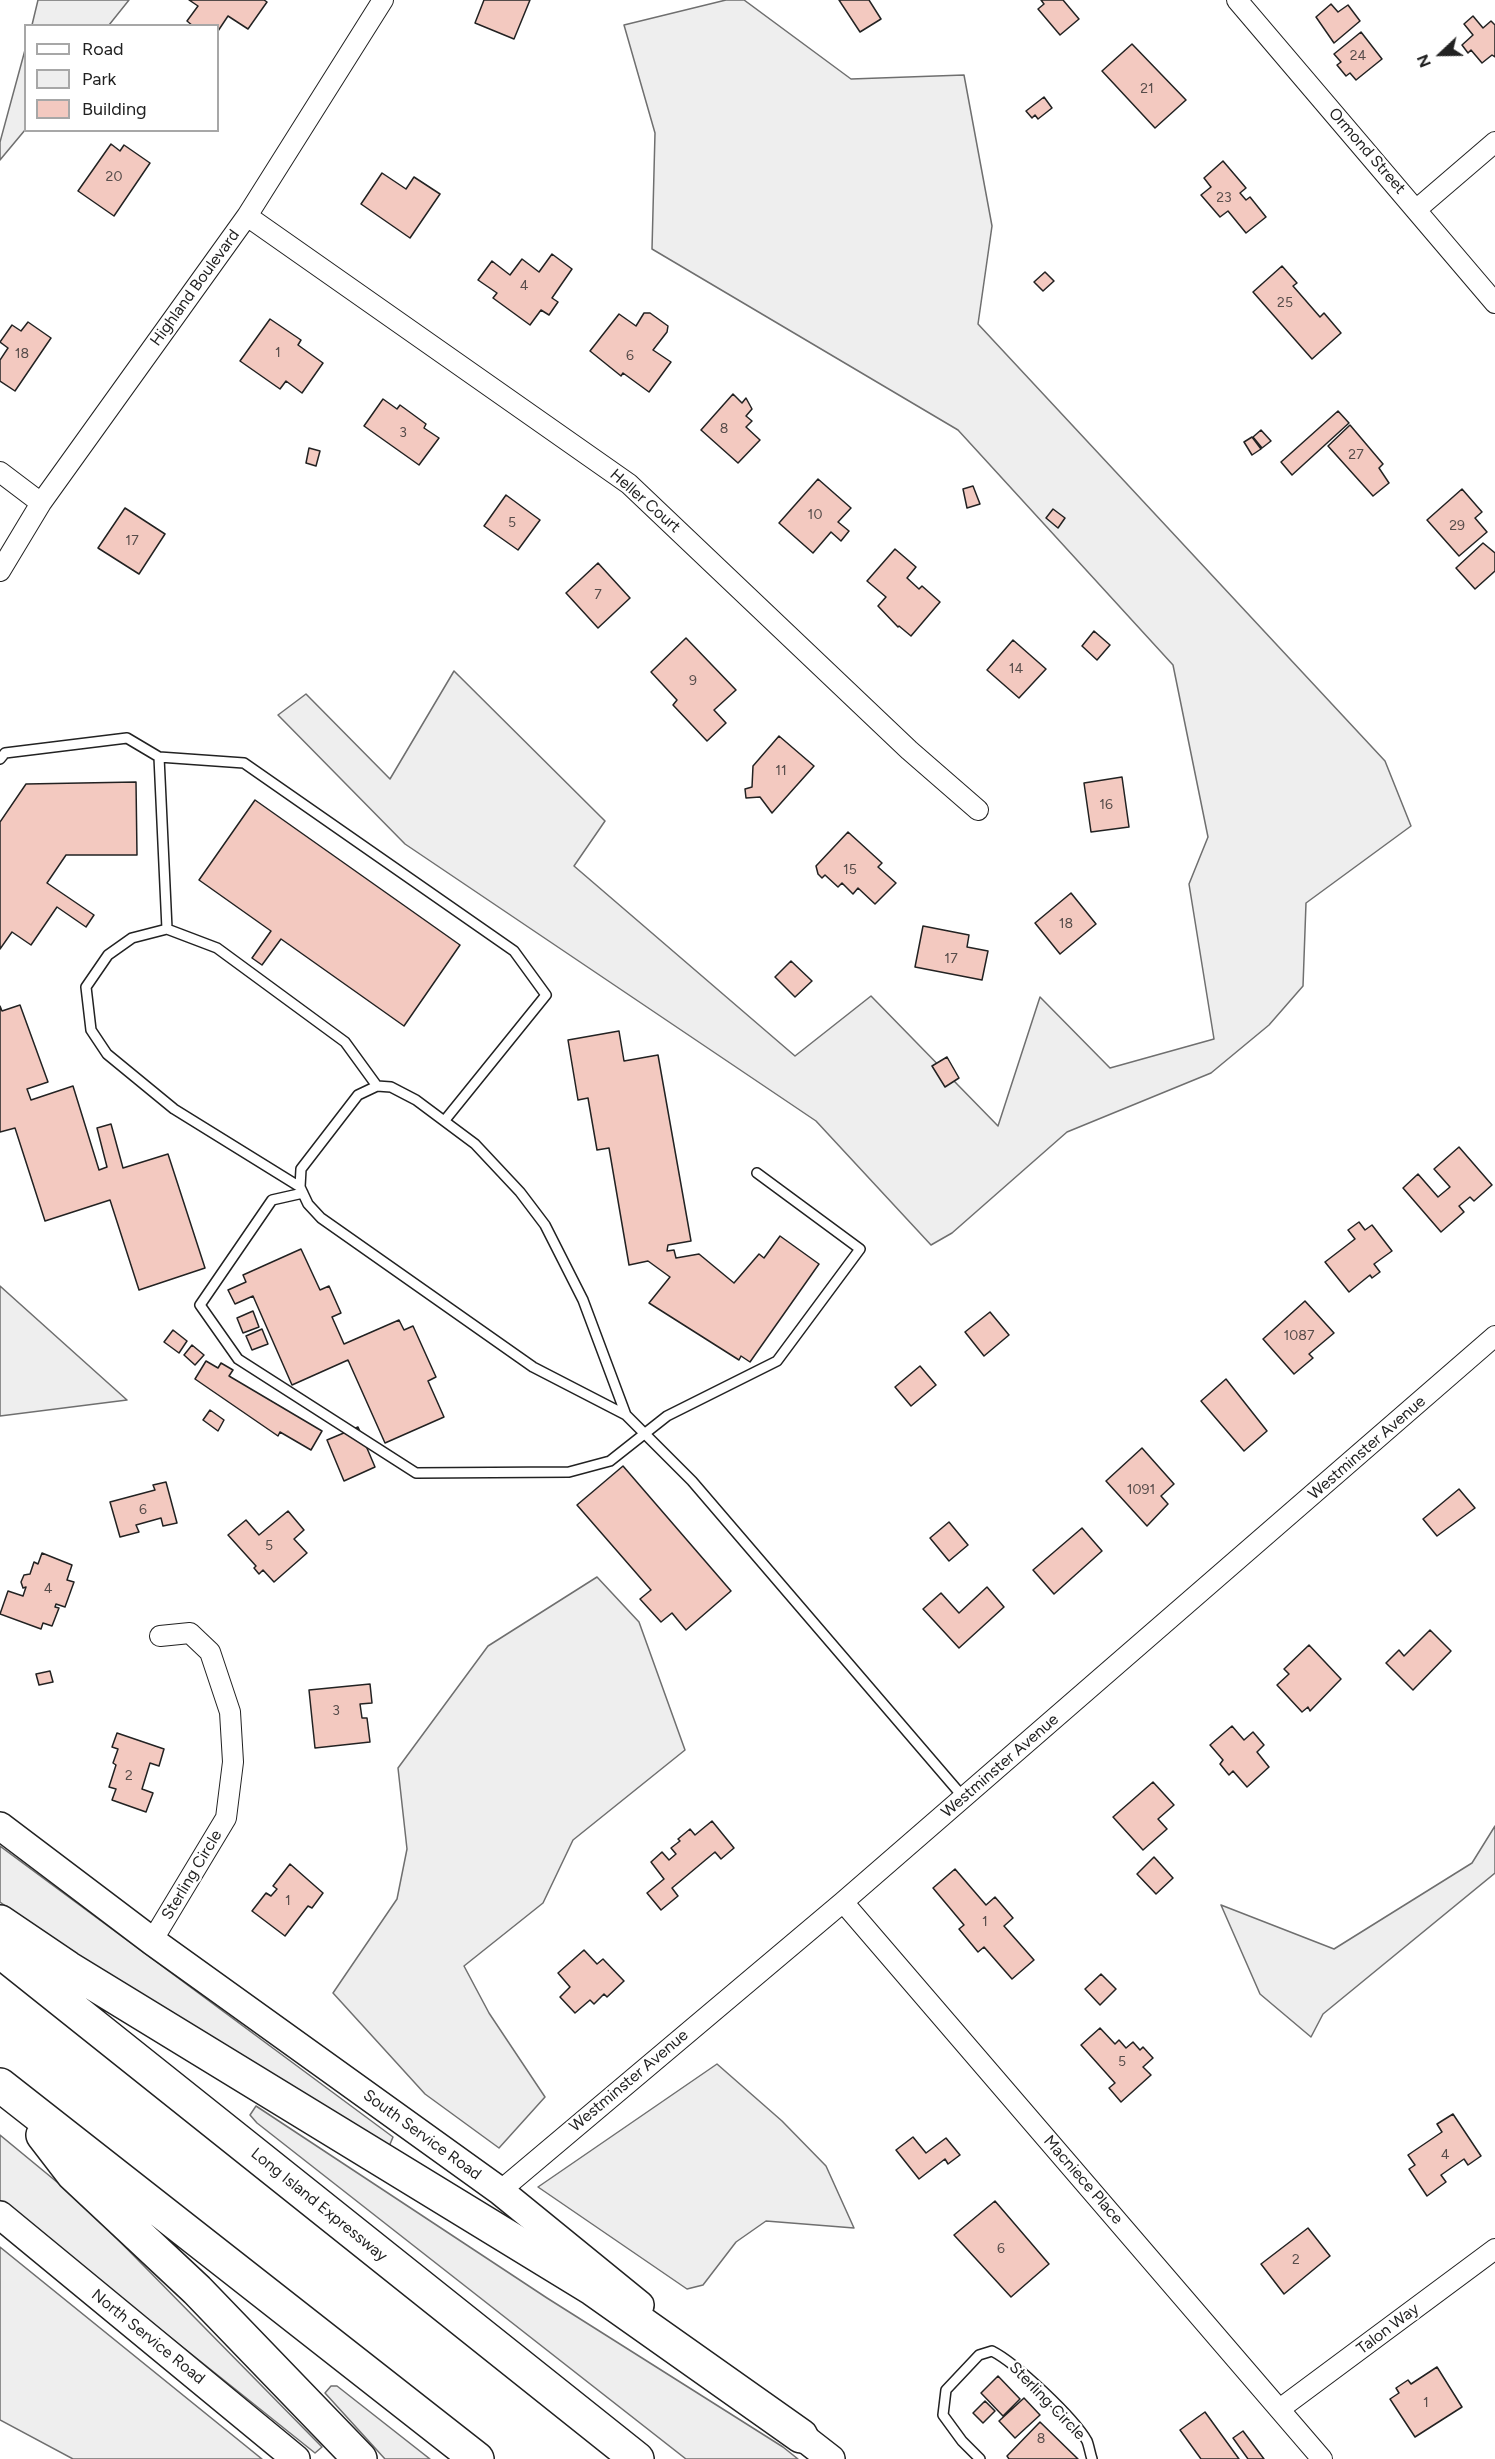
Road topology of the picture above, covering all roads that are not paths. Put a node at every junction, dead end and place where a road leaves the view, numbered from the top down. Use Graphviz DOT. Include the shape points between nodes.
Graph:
graph roads {
  1 [pos="383,0"];
  2 [pos="1237,0"];
  3 [pos="1495,142"];
  4 [pos="1417,210"];
  5 [pos="247,216"];
  6 [pos="1495,303"];
  7 [pos="0,472"];
  8 [pos="41,503"];
  9 [pos="0,571"];
  10 [pos="159,757"];
  11 [pos="0,759"];
  12 [pos="978,810"];
  13 [pos="167,929"];
  14 [pos="377,1086"];
  15 [pos="445,1120"];
  16 [pos="757,1173"];
  17 [pos="301,1190"];
  18 [pos="1495,1336"];
  19 [pos="626,1415"];
  20 [pos="646,1435"];
  21 [pos="160,1636"];
  22 [pos="964,1798"];
  23 [pos="0,1827"];
  24 [pos="843,1902"];
  25 [pos="0,1922"];
  26 [pos="152,1941"];
  27 [pos="0,1951"];
  28 [pos="9,2092"];
  29 [pos="500,2191"];
  30 [pos="0,2215"];
  31 [pos="1495,2249"];
  32 [pos="1281,2408"];
  33 [pos="801,2436"];
  34 [pos="296,2459"];
  35 [pos="360,2459"];
  36 [pos="477,2459"];
  37 [pos="637,2459"];
  38 [pos="831,2459"];
  39 [pos="980,2459"];
  40 [pos="1092,2459"];
  41 [pos="1322,2459"];
  1 -- 5 [label="street, Highland Boulevard"];
  2 -- 4 [label="street, Ormond Street"];
  3 -- 4 [label="street"];
  4 -- 6 [label="street, Ormond Street"];
  5 -- 8 [label="street, Highland Boulevard"];
  5 -- 12 [label="street, Heller Court" via="629,484 909,750"];
  7 -- 8 [label="street"];
  8 -- 9 [label="street, Highland Boulevard"];
  10 -- 11 [label="lane" via="127,738 5,753"];
  10 -- 13 [label="lane"];
  10 -- 15 [label="lane" via="243,763 514,951 546,995"];
  13 -- 14 [label="lane" via="217,948 345,1042"];
  13 -- 17 [label="lane" via="132,938 108,955 86,987 91,1030 107,1054 174,1109"];
  14 -- 15 [label="lane" via="391,1087"];
  14 -- 17 [label="lane" via="358,1095 344,1110 301,1169"];
  15 -- 19 [label="lane" via="475,1144 520,1192 544,1225 583,1300"];
  16 -- 20 [label="lane" via="860,1249 777,1361 666,1416"];
  17 -- 19 [label="lane" via="321,1218 533,1367"];
  17 -- 20 [label="lane" via="272,1200 200,1305 238,1359 416,1473 569,1472 610,1461"];
  18 -- 22 [label="street, Westminster Avenue"];
  19 -- 20 [label="lane"];
  20 -- 22 [label="lane" via="699,1490"];
  21 -- 26 [label="street, Sterling Circle" via="190,1633 210,1652 230,1712 233,1762 226,1818"];
  22 -- 24 [label="street, Westminster Avenue"];
  23 -- 26 [label="main road, South Service Road"];
  24 -- 29 [label="street, Westminster Avenue"];
  24 -- 32 [label="street, Macniece Place"];
  25 -- 33 [label="highway" via="68,1968 592,2289"];
  26 -- 29 [label="main road, South Service Road"];
  27 -- 37 [label="highway, Long Island Expressway"];
  28 -- 35 [label="highway" via="73,2174 197,2290"];
  28 -- 36 [label="highway"];
  29 -- 33 [label="main road, South Service Road"];
  30 -- 34 [label="main road, North Service Road"];
  31 -- 32 [label="street, Talon Way"];
  32 -- 41 [label="street, Macniece Place"];
  33 -- 38 [label="main road, South Service Road"];
  39 -- 40 [label="lane, Sterling Circle" via="943,2415 946,2390 979,2355 992,2351 1008,2359 1050,2399 1087,2441"];
}
